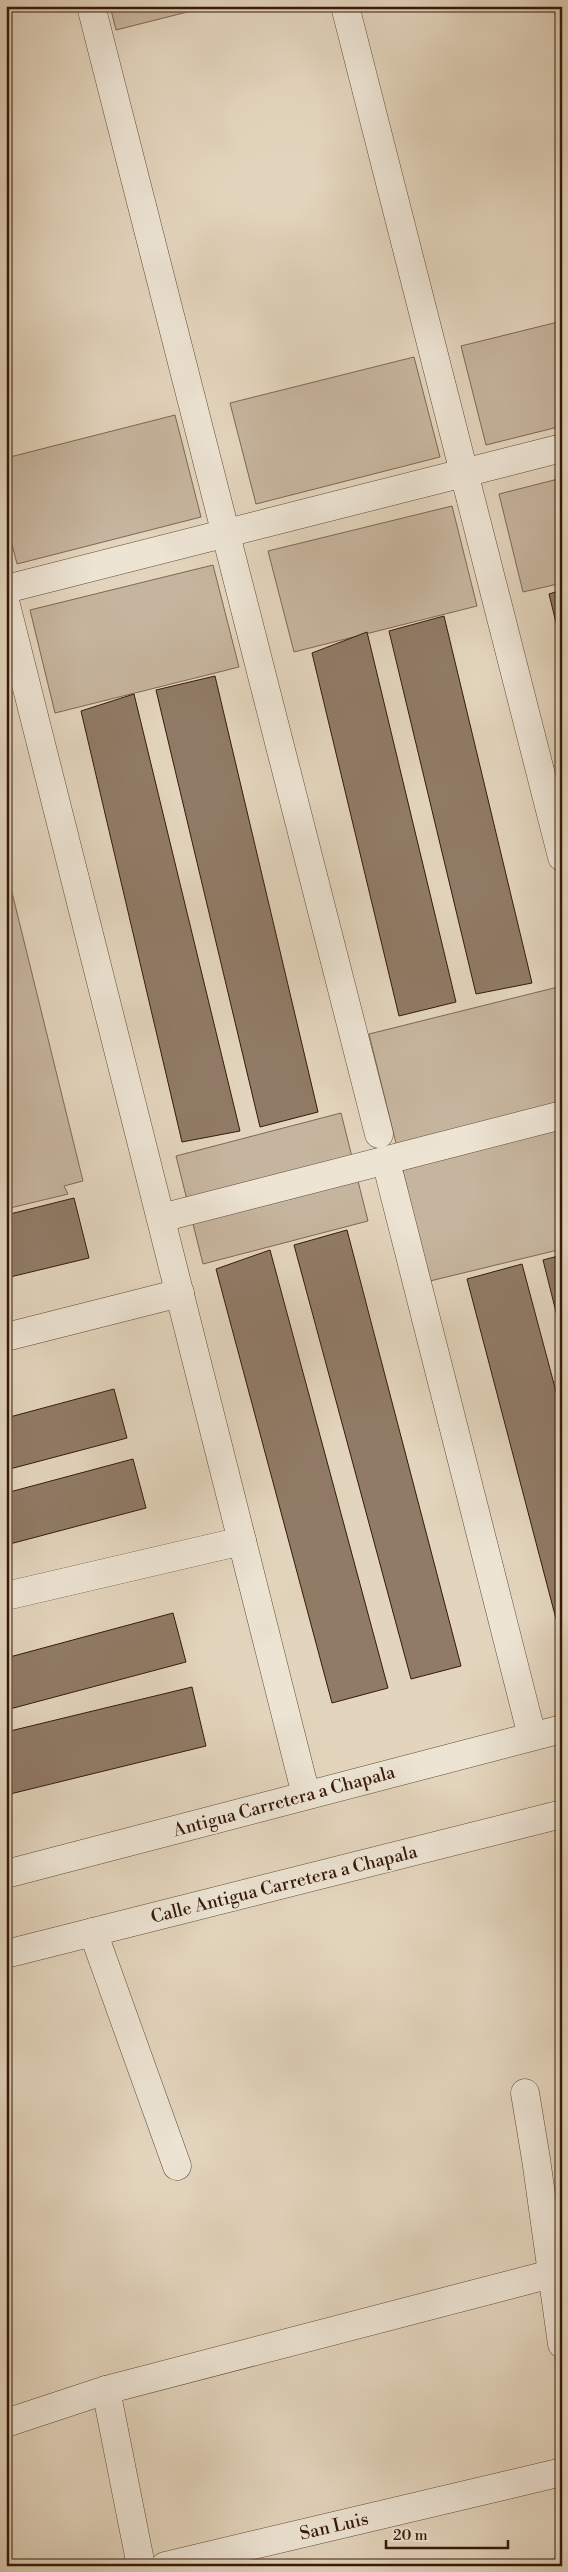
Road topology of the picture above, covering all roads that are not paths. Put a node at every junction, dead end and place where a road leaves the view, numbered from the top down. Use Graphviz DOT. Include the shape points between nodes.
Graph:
graph roads {
  1 [pos="91,6"];
  2 [pos="345,6"];
  3 [pos="562,448"];
  4 [pos="464,474"];
  5 [pos="226,533"];
  6 [pos="6,589"];
  7 [pos="6,605"];
  8 [pos="562,857"];
  9 [pos="562,1115"];
  10 [pos="379,1134"];
  11 [pos="390,1177"];
  12 [pos="161,1218"];
  13 [pos="180,1293"];
  14 [pos="6,1337"];
  15 [pos="242,1541"];
  16 [pos="6,1596"];
  17 [pos="562,1729"];
  18 [pos="532,1736"];
  19 [pos="306,1795"];
  20 [pos="562,1814"];
  21 [pos="6,1874"];
  22 [pos="93,1932"];
  23 [pos="6,1954"];
  24 [pos="525,2093"];
  25 [pos="177,2166"];
  26 [pos="551,2274"];
  27 [pos="562,2344"];
  28 [pos="106,2390"];
  29 [pos="6,2422"];
  30 [pos="562,2472"];
  31 [pos="141,2566"];
  32 [pos="165,2566"];
  1 -- 5 [label="street"];
  2 -- 4 [label="street"];
  3 -- 4 [label="street"];
  4 -- 5 [label="street"];
  4 -- 8 [label="street"];
  5 -- 6 [label="street"];
  5 -- 10 [label="street"];
  7 -- 12 [label="street"];
  9 -- 12 [label="street"];
  11 -- 18 [label="street"];
  12 -- 13 [label="street"];
  13 -- 14 [label="street"];
  13 -- 15 [label="street"];
  15 -- 16 [label="street"];
  15 -- 19 [label="street"];
  17 -- 18 [label="street, Antigua Carretera a Chapala"];
  18 -- 19 [label="street, Antigua Carretera a Chapala"];
  19 -- 21 [label="street, Antigua Carretera a Chapala"];
  20 -- 22 [label="street, Calle Antigua Carretera a Chapala"];
  22 -- 23 [label="street, Calle Antigua Carretera a Chapala"];
  22 -- 25 [label="street"];
  24 -- 26 [label="street"];
  26 -- 27 [label="street"];
  26 -- 28 [label="street"];
  28 -- 29 [label="street"];
  28 -- 31 [label="street"];
  30 -- 32 [label="street, San Luis"];
}
